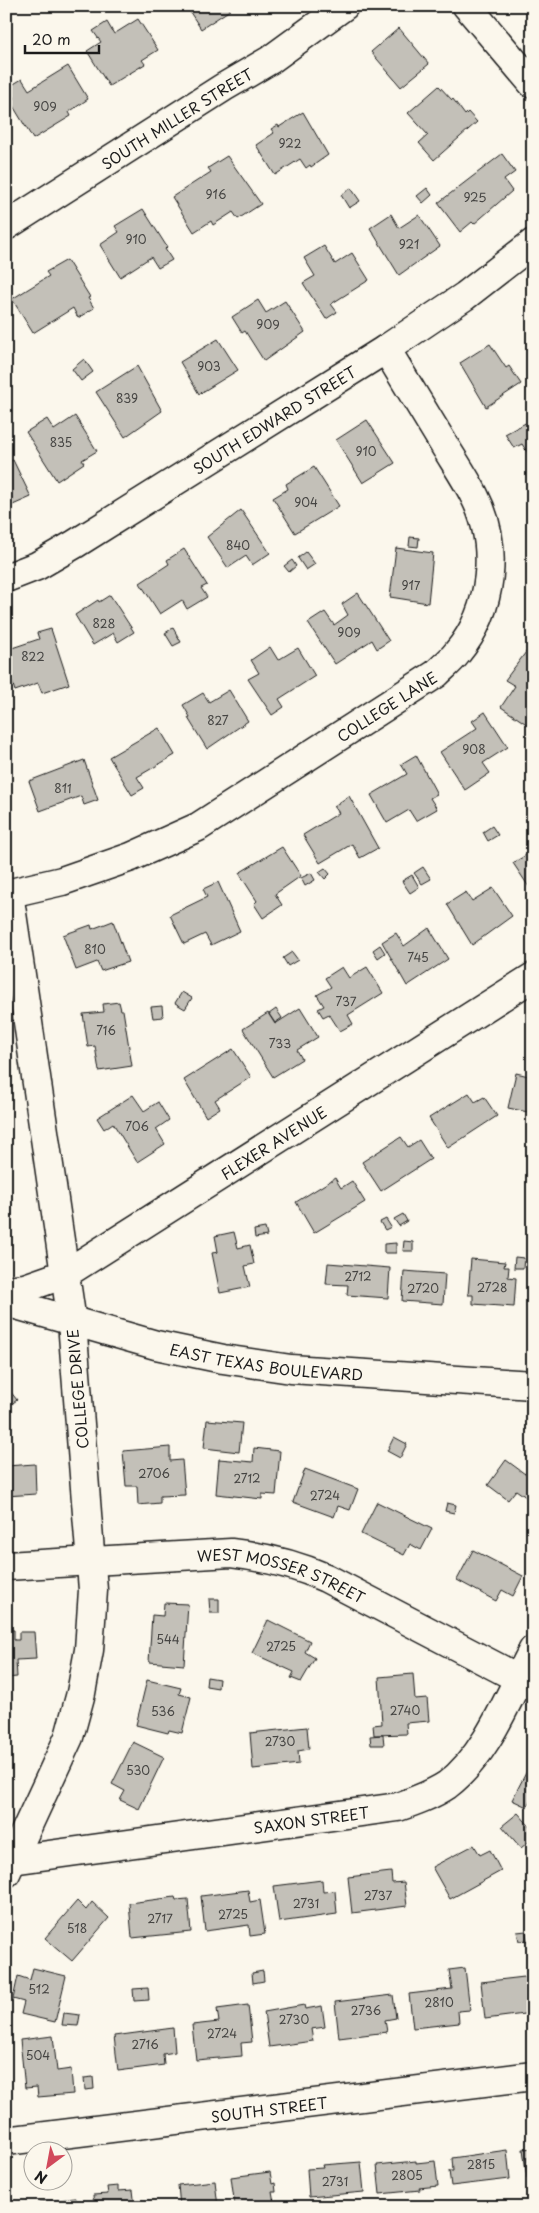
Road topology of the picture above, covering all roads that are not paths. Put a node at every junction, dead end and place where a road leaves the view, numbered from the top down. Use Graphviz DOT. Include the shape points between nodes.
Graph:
graph roads {
  1 [pos="344,6"];
  2 [pos="467,6"];
  3 [pos="533,84"];
  4 [pos="6,226"];
  5 [pos="533,243"];
  6 [pos="386,349"];
  7 [pos="6,578"];
  8 [pos="8,894"];
  9 [pos="533,977"];
  10 [pos="65,1274"];
  11 [pos="6,1290"];
  12 [pos="6,1302"];
  13 [pos="72,1322"];
  14 [pos="533,1385"];
  15 [pos="92,1560"];
  16 [pos="6,1566"];
  17 [pos="533,1650"];
  18 [pos="526,1682"];
  19 [pos="9,1866"];
  20 [pos="533,2076"];
  21 [pos="6,2141"];
  1 -- 4 [label="street, SOUTH MILLER STREET" via="270,60"];
  2 -- 3 [label="street"];
  5 -- 6 [label="street, SOUTH EDWARD STREET" via="465,296"];
  6 -- 7 [label="street, SOUTH EDWARD STREET" via="74,544 37,566"];
  6 -- 8 [label="street, COLLEGE LANE" via="475,496 486,525 489,580 482,609 457,653 436,674 198,827 132,857 62,881"];
  8 -- 10 [label="street, COLLEGE DRIVE"];
  9 -- 10 [label="street, FLEXER AVENUE"];
  10 -- 11 [label="street, FLEXER AVENUE" via="25,1288"];
  10 -- 13 [label="street, COLLEGE DRIVE"];
  12 -- 13 [label="street, EAST TEXAS BOULEVARD"];
  13 -- 14 [label="street, EAST TEXAS BOULEVARD" via="156,1345 291,1369"];
  13 -- 15 [label="street, COLLEGE DRIVE"];
  15 -- 16 [label="street, WEST MOSSER STREET"];
  15 -- 18 [label="street, WEST MOSSER STREET" via="231,1554 266,1557 300,1566"];
  15 -- 19 [label="street, COLLEGE DRIVE" via="89,1650 81,1694 69,1737"];
  17 -- 18 [label="street, SAXON STREET"];
  18 -- 19 [label="street, SAXON STREET" via="468,1765 446,1785 398,1807"];
  20 -- 21 [label="street, SOUTH STREET"];
}
